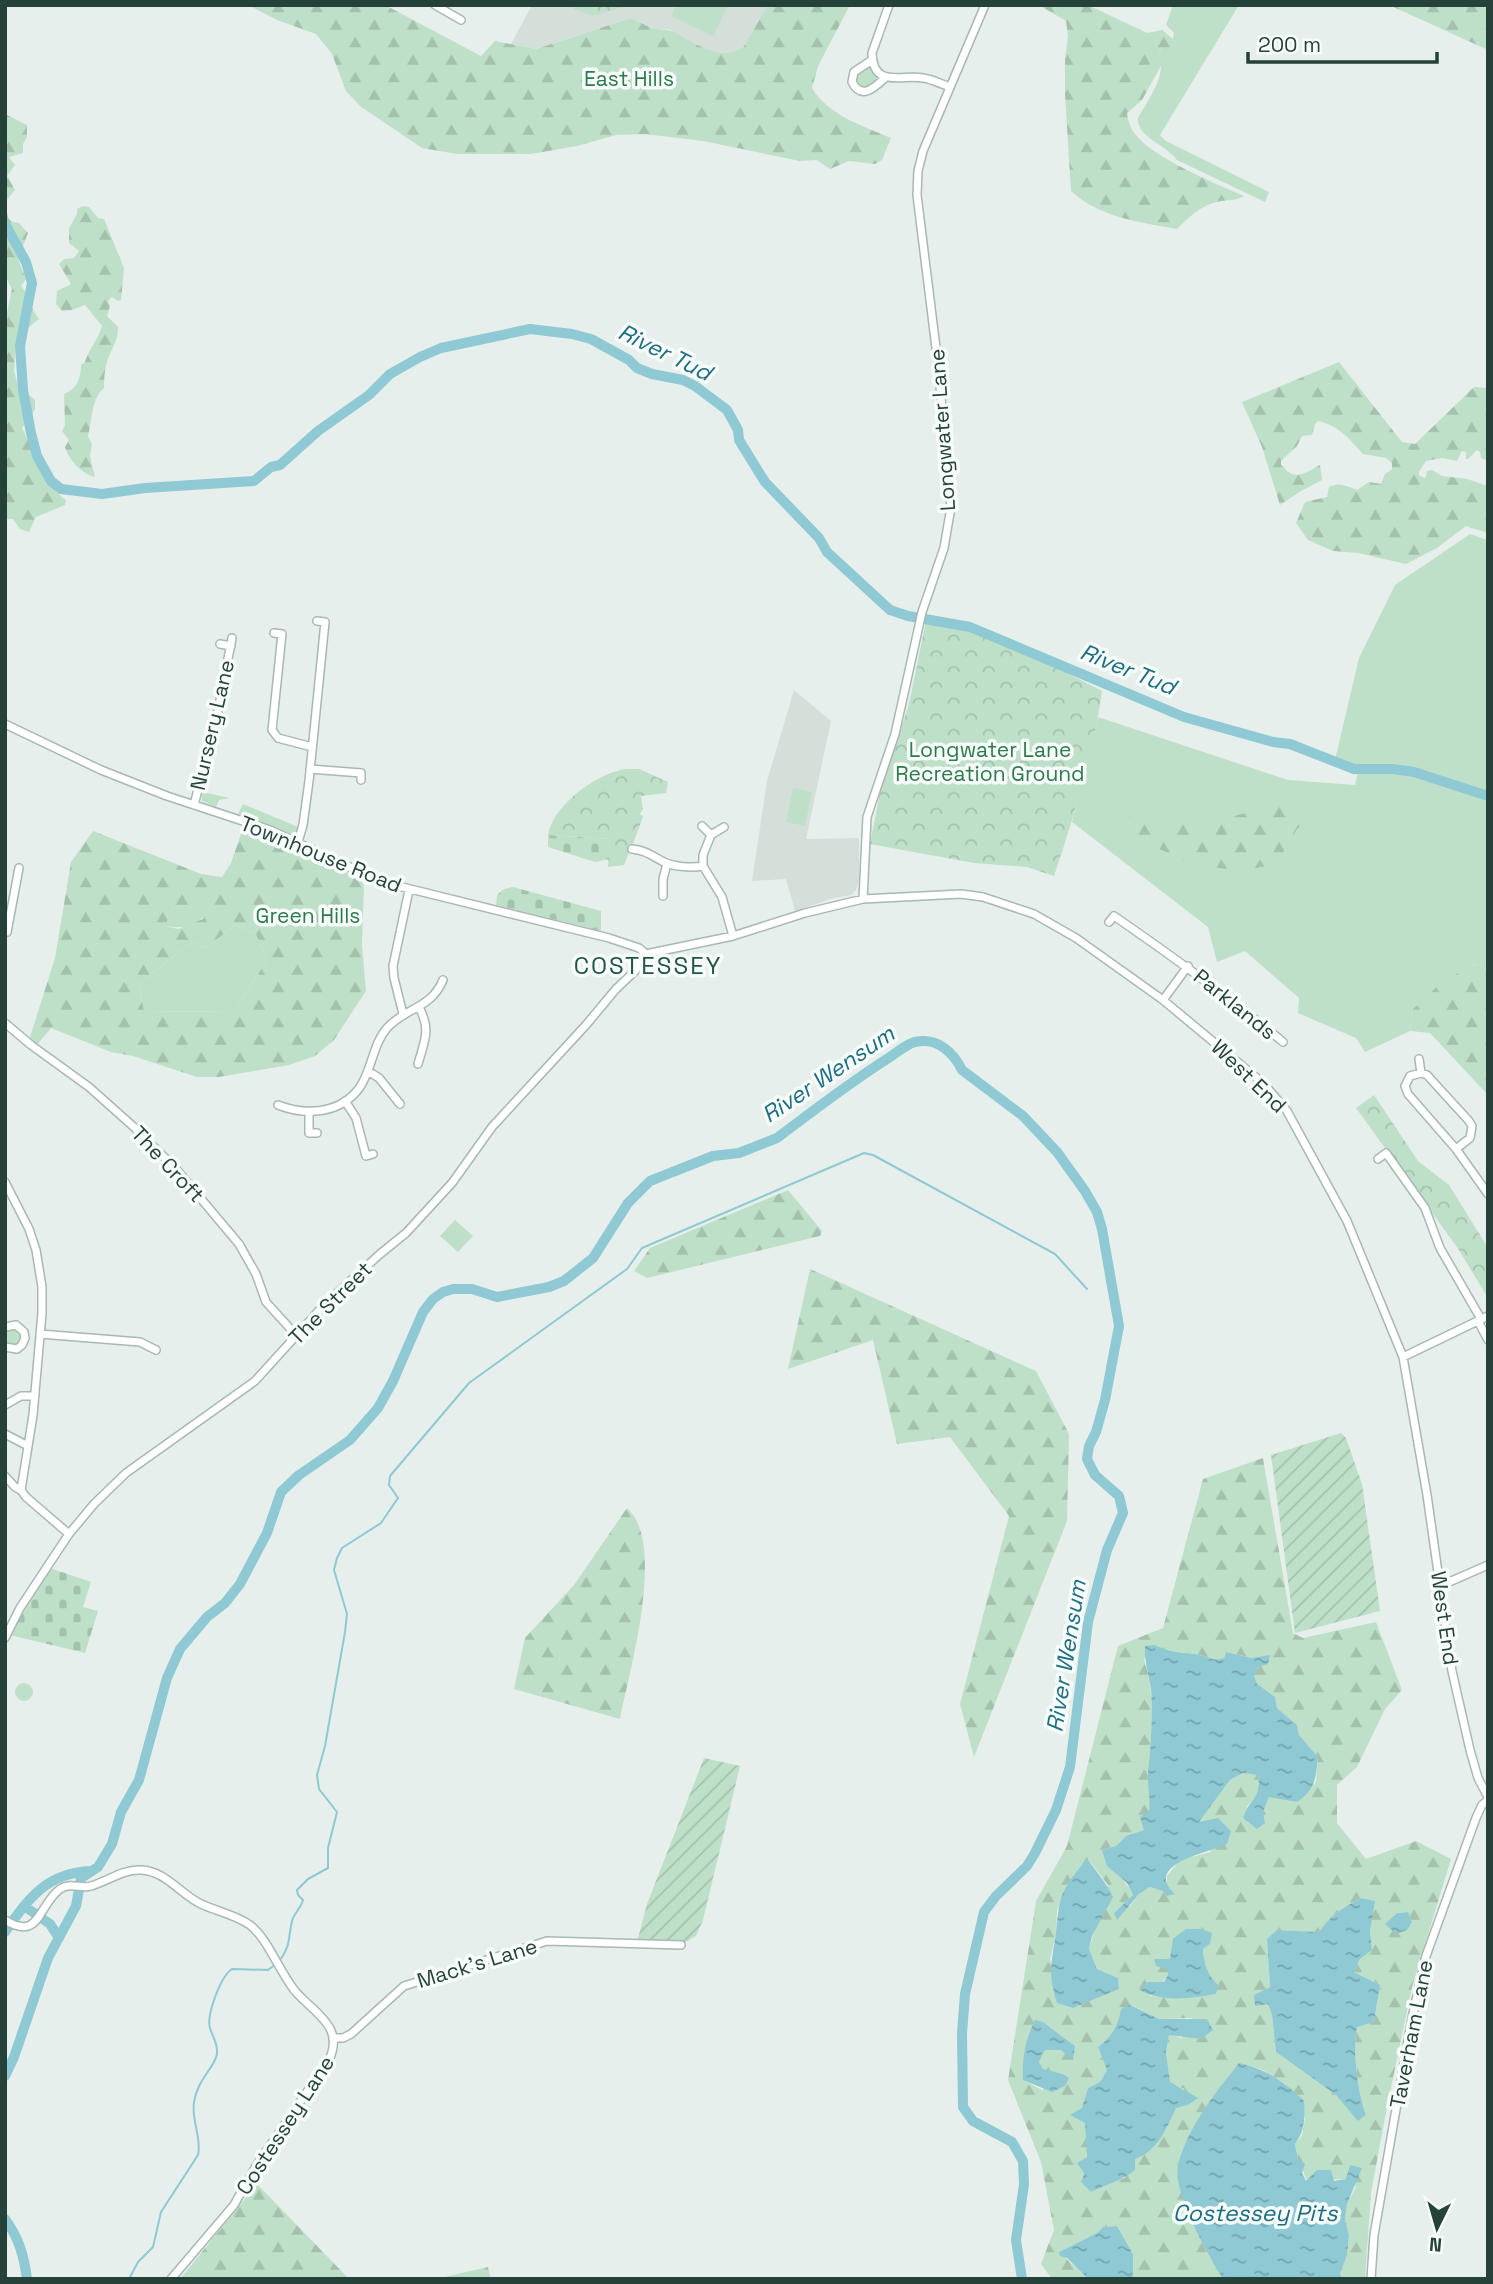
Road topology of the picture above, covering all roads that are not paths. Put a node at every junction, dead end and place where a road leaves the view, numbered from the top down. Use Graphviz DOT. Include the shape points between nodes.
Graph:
graph roads {
  1 [pos="435,5"];
  2 [pos="889,5"];
  3 [pos="985,5"];
  4 [pos="461,20"];
  5 [pos="872,60"];
  6 [pos="886,77"];
  7 [pos="950,87"];
  8 [pos="325,622"];
  9 [pos="274,633"];
  10 [pos="220,644"];
  11 [pos="5,724"];
  12 [pos="312,747"];
  13 [pos="310,769"];
  14 [pos="361,774"];
  15 [pos="194,805"];
  16 [pos="702,826"];
  17 [pos="724,827"];
  18 [pos="711,835"];
  19 [pos="298,842"];
  20 [pos="636,847"];
  21 [pos="667,864"];
  22 [pos="703,866"];
  23 [pos="19,868"];
  24 [pos="5,876"];
  25 [pos="17,878"];
  26 [pos="409,890"];
  27 [pos="660,891"];
  28 [pos="863,899"];
  29 [pos="1109,922"];
  30 [pos="9,932"];
  31 [pos="733,936"];
  32 [pos="646,954"];
  33 [pos="1188,966"];
  34 [pos="443,980"];
  35 [pos="1163,1000"];
  36 [pos="419,1007"];
  37 [pos="403,1014"];
  38 [pos="5,1023"];
  39 [pos="1283,1042"];
  40 [pos="1419,1059"];
  41 [pos="422,1060"];
  42 [pos="368,1071"];
  43 [pos="1421,1073"];
  44 [pos="345,1101"];
  45 [pos="388,1102"];
  46 [pos="278,1105"];
  47 [pos="309,1112"];
  48 [pos="309,1133"];
  49 [pos="1456,1150"];
  50 [pos="366,1156"];
  51 [pos="1378,1159"];
  52 [pos="5,1182"];
  53 [pos="1488,1194"];
  54 [pos="1482,1319"];
  55 [pos="5,1327"];
  56 [pos="296,1335"];
  57 [pos="40,1337"];
  58 [pos="25,1338"];
  59 [pos="1488,1340"];
  60 [pos="5,1347"];
  61 [pos="151,1349"];
  62 [pos="1403,1357"];
  63 [pos="35,1396"];
  64 [pos="5,1405"];
  65 [pos="5,1434"];
  66 [pos="28,1446"];
  67 [pos="5,1476"];
  68 [pos="21,1490"];
  69 [pos="69,1534"];
  70 [pos="1488,1565"];
  71 [pos="1440,1586"];
  72 [pos="5,1638"];
  73 [pos="1488,1799"];
  74 [pos="5,1920"];
  75 [pos="681,1945"];
  76 [pos="334,2038"];
  77 [pos="171,2279"];
  78 [pos="1371,2279"];
  1 -- 4 [label="street"];
  2 -- 5 [label="street"];
  3 -- 7 [label="street, Longwater Lane"];
  5 -- 6 [label="street"];
  5 -- 6 [label="street" via="854,72 855,88 867,92"];
  6 -- 7 [label="street" via="922,77"];
  7 -- 28 [label="street, Longwater Lane" via="923,151 917,182 951,508 895,734 867,817"];
  8 -- 12 [label="street"];
  9 -- 12 [label="street" via="282,634 272,730 278,738"];
  10 -- 15 [label="street, Nursery Lane" via="232,642"];
  11 -- 15 [label="street, Townhouse Road" via="101,770"];
  12 -- 13 [label="street"];
  13 -- 14 [label="street"];
  13 -- 19 [label="street"];
  15 -- 19 [label="street, Townhouse Road"];
  16 -- 18 [label="street"];
  17 -- 18 [label="street"];
  18 -- 22 [label="street"];
  19 -- 26 [label="street, Townhouse Road"];
  20 -- 21 [label="street"];
  21 -- 22 [label="street"];
  21 -- 27 [label="street"];
  22 -- 31 [label="street" via="722,897"];
  23 -- 25 [label="street"];
  24 -- 25 [label="street"];
  25 -- 30 [label="street"];
  26 -- 32 [label="street, Townhouse Road" via="609,938"];
  26 -- 37 [label="street" via="393,966"];
  28 -- 31 [label="street, West End"];
  28 -- 35 [label="street, West End" via="961,894 1012,906 1058,927"];
  29 -- 33 [label="street, Parklands" via="1114,916"];
  31 -- 32 [label="street, West End"];
  32 -- 56 [label="street, The Street" via="492,1127 452,1183 406,1233"];
  33 -- 35 [label="street, Parklands"];
  33 -- 39 [label="street, Parklands"];
  34 -- 36 [label="street" via="432,999"];
  35 -- 62 [label="street, West End" via="1234,1057 1287,1111 1347,1221"];
  36 -- 37 [label="street"];
  36 -- 41 [label="street" via="427,1031"];
  37 -- 42 [label="street" via="385,1030"];
  38 -- 56 [label="street, The Croft" via="89,1087 169,1161 239,1244 266,1302"];
  40 -- 43 [label="street"];
  42 -- 44 [label="street"];
  42 -- 45 [label="street" via="398,1100"];
  43 -- 49 [label="street" via="1410,1076 1406,1089"];
  43 -- 49 [label="street" via="1433,1080 1472,1126 1470,1138"];
  44 -- 47 [label="street"];
  44 -- 50 [label="street" via="356,1118"];
  46 -- 47 [label="street"];
  47 -- 48 [label="street"];
  49 -- 53 [label="street"];
  51 -- 54 [label="street" via="1384,1151 1425,1208 1440,1248"];
  52 -- 57 [label="street" via="36,1250 42,1287"];
  54 -- 59 [label="street"];
  54 -- 62 [label="street"];
  55 -- 58 [label="street" via="16,1325"];
  56 -- 69 [label="street, The Street" via="249,1387 126,1473"];
  57 -- 58 [label="street"];
  57 -- 61 [label="street" via="140,1342"];
  57 -- 63 [label="street"];
  58 -- 60 [label="street" via="17,1349"];
  62 -- 71 [label="street, West End"];
  63 -- 64 [label="street" via="21,1396"];
  63 -- 66 [label="street"];
  65 -- 66 [label="street"];
  66 -- 68 [label="street"];
  67 -- 68 [label="street"];
  68 -- 69 [label="street"];
  69 -- 72 [label="street, The Street"];
  70 -- 71 [label="street"];
  71 -- 73 [label="street, West End" via="1452,1671 1478,1778"];
  73 -- 78 [label="street, Taverham Lane" via="1476,1818 1426,1956 1374,2235"];
  74 -- 76 [label="street, Costessey Lane" via="28,1927 59,1890 91,1886 124,1871 150,1870 197,1902 247,1923"];
  75 -- 76 [label="street, Mack's Lane" via="547,1941 404,1986 351,2034"];
  76 -- 77 [label="street, Costessey Lane" via="330,2060 233,2205"];
}
